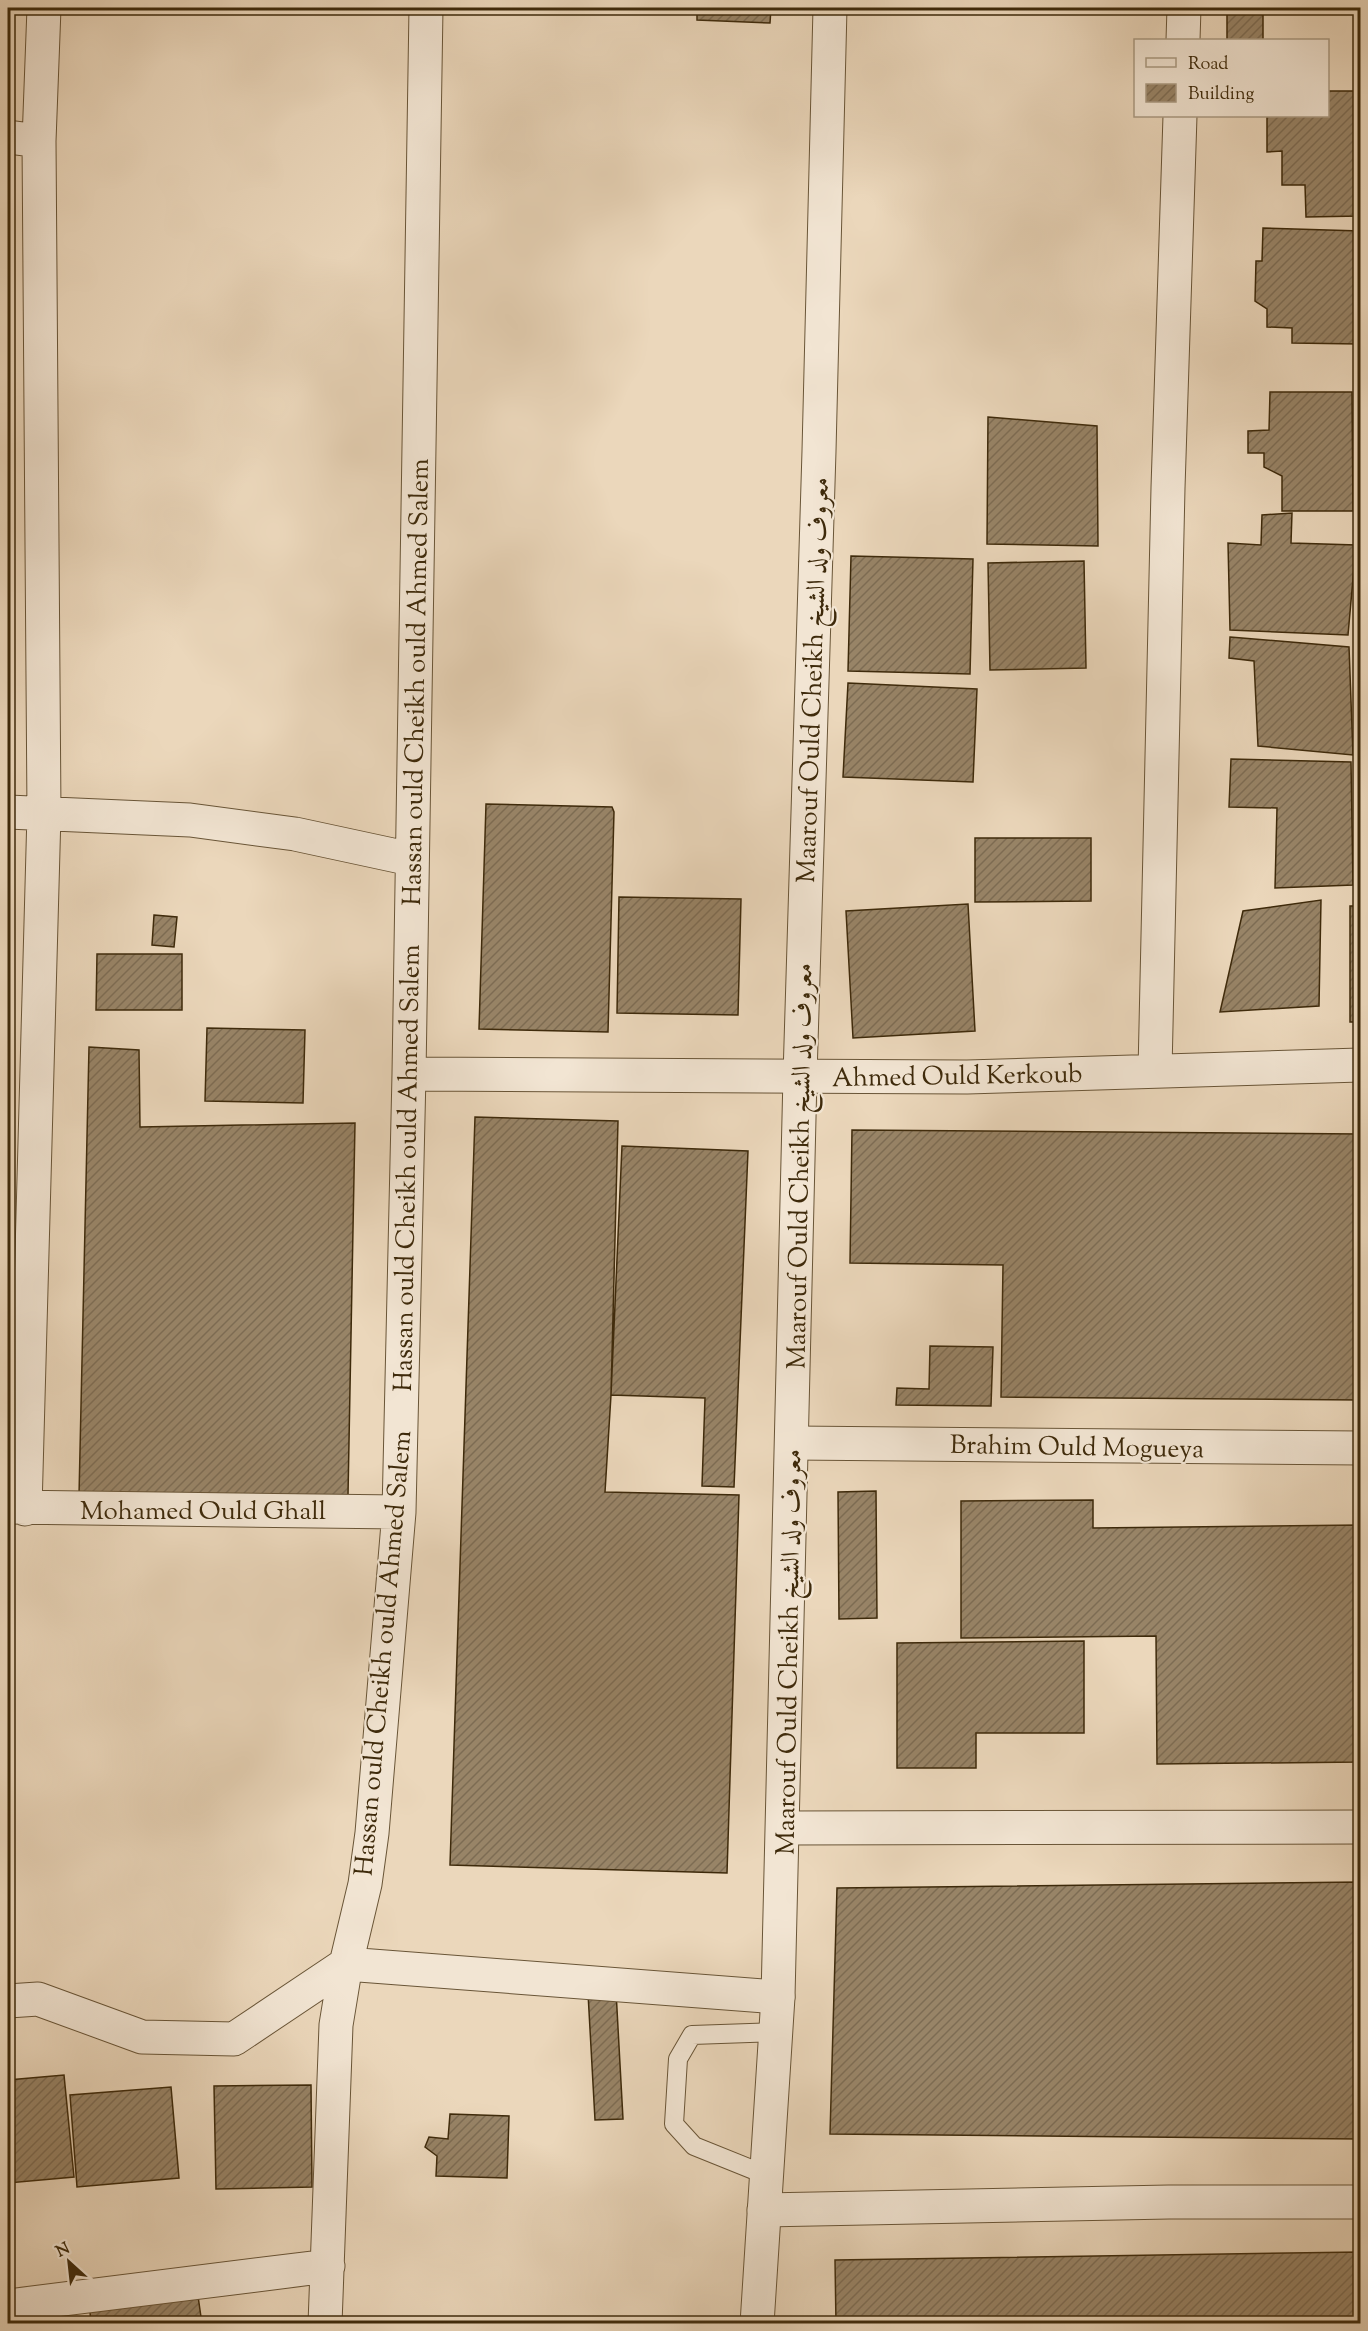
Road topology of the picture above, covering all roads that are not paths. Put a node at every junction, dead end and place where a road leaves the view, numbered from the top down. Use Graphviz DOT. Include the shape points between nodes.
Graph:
graph roads {
  1 [pos="44,8"];
  2 [pos="426,8"];
  3 [pos="830,8"];
  4 [pos="1184,8"];
  5 [pos="1183,39"];
  6 [pos="1180,117"];
  7 [pos="23,139"];
  8 [pos="8,812"];
  9 [pos="44,813"];
  10 [pos="411,859"];
  11 [pos="1360,1065"];
  12 [pos="1155,1071"];
  13 [pos="409,1074"];
  14 [pos="800,1076"];
  15 [pos="793,1443"];
  16 [pos="1360,1448"];
  17 [pos="16,1508"];
  18 [pos="399,1512"];
  19 [pos="1360,1827"];
  20 [pos="783,1828"];
  21 [pos="346,1964"];
  22 [pos="778,1997"];
  23 [pos="8,2001"];
  24 [pos="776,2032"];
  25 [pos="766,2175"];
  26 [pos="1360,2202"];
  27 [pos="764,2210"];
  28 [pos="328,2266"];
  29 [pos="8,2306"];
  30 [pos="53,2312"];
  31 [pos="325,2324"];
  32 [pos="757,2324"];
  1 -- 7 [label="street"];
  2 -- 10 [label="street, Hassan ould Cheikh ould Ahmed Salem"];
  3 -- 14 [label="street, Maarouf Ould Cheikh معروف ولد الشيخ"];
  4 -- 5 [label="street"];
  6 -- 12 [label="street"];
  7 -- 9 [label="street"];
  8 -- 9 [label="street"];
  9 -- 10 [label="street" via="190,820 295,834"];
  9 -- 17 [label="street"];
  10 -- 13 [label="street, Hassan ould Cheikh ould Ahmed Salem"];
  11 -- 12 [label="street, Ahmed Ould Kerkoub"];
  12 -- 14 [label="street, Ahmed Ould Kerkoub" via="967,1077"];
  13 -- 14 [label="street, Ahmed Ould Kerkoub"];
  13 -- 18 [label="street, Hassan ould Cheikh ould Ahmed Salem"];
  14 -- 15 [label="street, Maarouf Ould Cheikh معروف ولد الشيخ"];
  15 -- 16 [label="street, Brahim Ould Mogueya"];
  15 -- 20 [label="street, Maarouf Ould Cheikh معروف ولد الشيخ"];
  17 -- 18 [label="street, Mohamed Ould Ghall"];
  18 -- 21 [label="street, Hassan ould Cheikh ould Ahmed Salem" via="372,1833 365,1884"];
  19 -- 20 [label="street"];
  20 -- 22 [label="street, Maarouf Ould Cheikh معروف ولد الشيخ"];
  21 -- 22 [label="street"];
  21 -- 23 [label="street" via="234,2039 142,2037 38,1999"];
  21 -- 28 [label="street, Hassan ould Cheikh ould Ahmed Salem" via="332,2080"];
  22 -- 24 [label="street, Maarouf Ould Cheikh معروف ولد الشيخ"];
  24 -- 25 [label="street, Maarouf Ould Cheikh معروف ولد الشيخ"];
  24 -- 25 [label="lane" via="692,2035 678,2059 674,2124 694,2146"];
  25 -- 27 [label="street, Maarouf Ould Cheikh معروف ولد الشيخ"];
  26 -- 27 [label="street"];
  27 -- 32 [label="street, Maarouf Ould Cheikh معروف ولد الشيخ"];
  28 -- 30 [label="street"];
  28 -- 31 [label="street, Hassan ould Cheikh ould Ahmed Salem"];
  29 -- 30 [label="street"];
}
